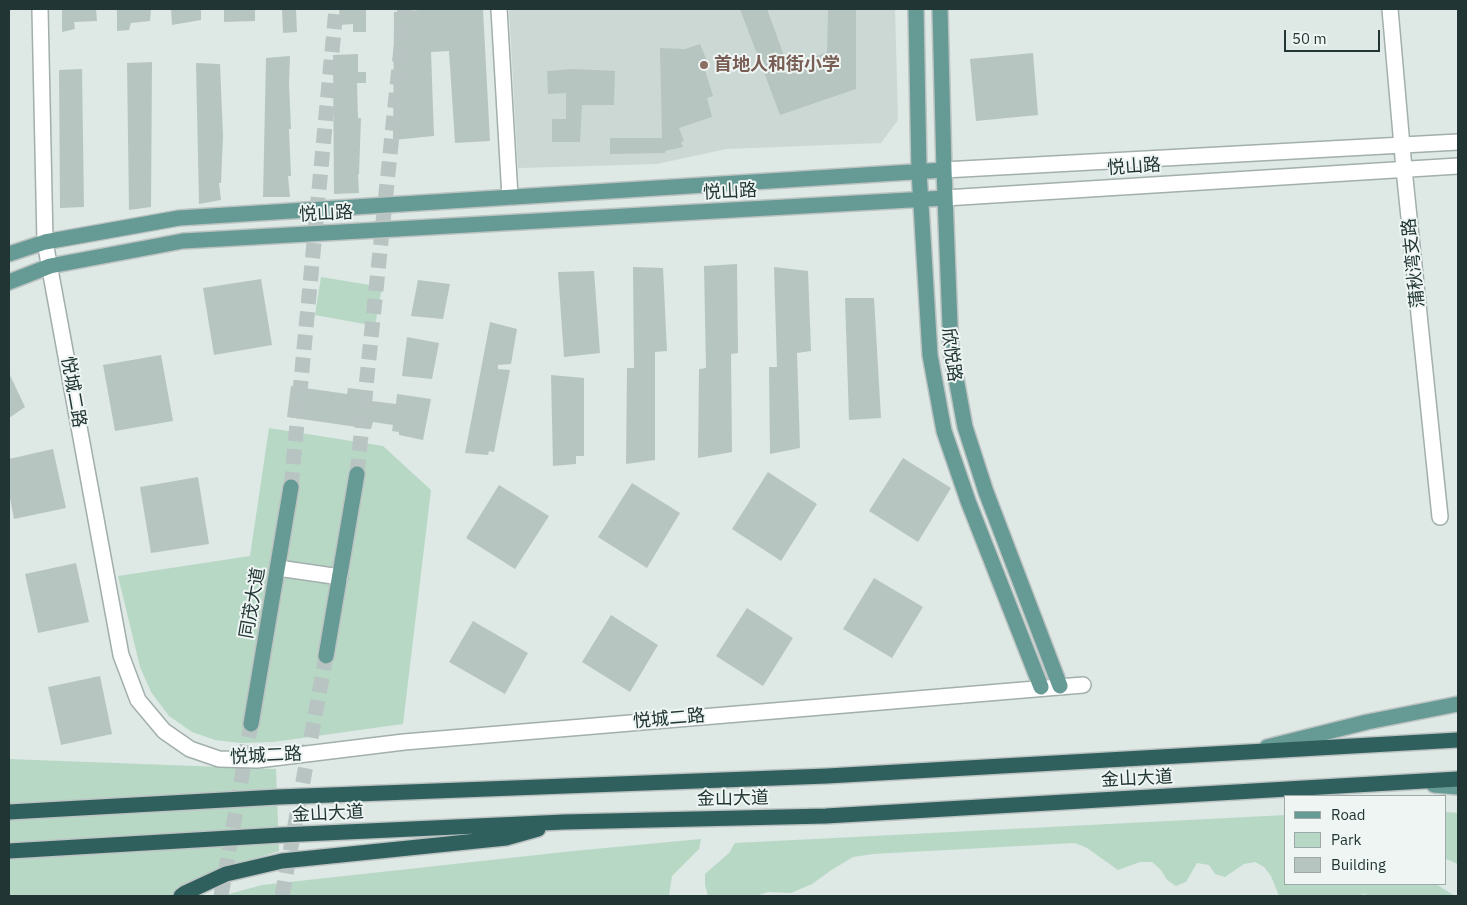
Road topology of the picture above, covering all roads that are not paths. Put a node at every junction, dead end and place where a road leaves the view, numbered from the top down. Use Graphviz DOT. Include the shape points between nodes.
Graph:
graph roads {
  1 [pos="40,9"];
  2 [pos="498,9"];
  3 [pos="916,9"];
  4 [pos="940,9"];
  5 [pos="1390,9"];
  6 [pos="1458,142"];
  7 [pos="1402,145"];
  8 [pos="1458,166"];
  9 [pos="1404,169"];
  10 [pos="944,170"];
  11 [pos="919,171"];
  12 [pos="510,197"];
  13 [pos="945,198"];
  14 [pos="921,200"];
  15 [pos="45,242"];
  16 [pos="9,254"];
  17 [pos="50,266"];
  18 [pos="9,282"];
  19 [pos="357,474"];
  20 [pos="291,488"];
  21 [pos="1440,517"];
  22 [pos="278,568"];
  23 [pos="340,577"];
  24 [pos="326,656"];
  25 [pos="1083,685"];
  26 [pos="1060,686"];
  27 [pos="1041,687"];
  28 [pos="1458,704"];
  29 [pos="251,724"];
  30 [pos="1458,740"];
  31 [pos="1248,752"];
  32 [pos="1458,779"];
  33 [pos="1403,782"];
  34 [pos="1458,787"];
  35 [pos="9,812"];
  36 [pos="564,822"];
  37 [pos="9,851"];
  38 [pos="181,896"];
  1 -- 15 [label="street, 悦城二路"];
  2 -- 12 [label="street"];
  3 -- 11 [label="main road, 欣悦路"];
  4 -- 10 [label="main road, 欣悦路"];
  5 -- 7 [label="street, 蒲秋湾支路"];
  6 -- 7 [label="street, 悦山路"];
  7 -- 9 [label="street, 蒲秋湾支路"];
  7 -- 10 [label="street, 悦山路"];
  8 -- 9 [label="street, 悦山路"];
  9 -- 13 [label="street, 悦山路"];
  9 -- 21 [label="street, 蒲秋湾支路"];
  10 -- 11 [label="main road, 悦山路"];
  10 -- 13 [label="main road, 欣悦路"];
  11 -- 12 [label="main road, 悦山路"];
  11 -- 14 [label="main road, 欣悦路"];
  12 -- 15 [label="main road, 悦山路" via="179,218"];
  13 -- 14 [label="main road, 悦山路"];
  13 -- 26 [label="main road, 欣悦路" via="951,351 965,427 986,492"];
  14 -- 17 [label="main road, 悦山路" via="183,241"];
  14 -- 27 [label="main road, 欣悦路" via="930,355 944,431 968,502"];
  15 -- 16 [label="main road, 悦山路"];
  15 -- 17 [label="street, 悦城二路"];
  17 -- 18 [label="main road, 悦山路"];
  17 -- 27 [label="street, 悦城二路" via="120,655 138,700 164,731 190,749 219,759 257,760 404,742"];
  19 -- 23 [label="main road"];
  20 -- 22 [label="main road, 同茂大道"];
  22 -- 23 [label="street"];
  22 -- 29 [label="main road, 同茂大道"];
  23 -- 24 [label="main road"];
  25 -- 26 [label="street, 悦城二路"];
  26 -- 27 [label="street, 悦城二路"];
  28 -- 31 [label="main road" via="1367,722"];
  30 -- 31 [label="highway, 金山大道"];
  31 -- 35 [label="highway, 金山大道" via="827,776 278,797"];
  32 -- 33 [label="highway, 金山大道"];
  33 -- 34 [label="main road"];
  33 -- 36 [label="highway, 金山大道" via="826,816"];
  36 -- 37 [label="highway, 金山大道"];
  36 -- 38 [label="highway" via="506,838 282,861 226,874"];
}
